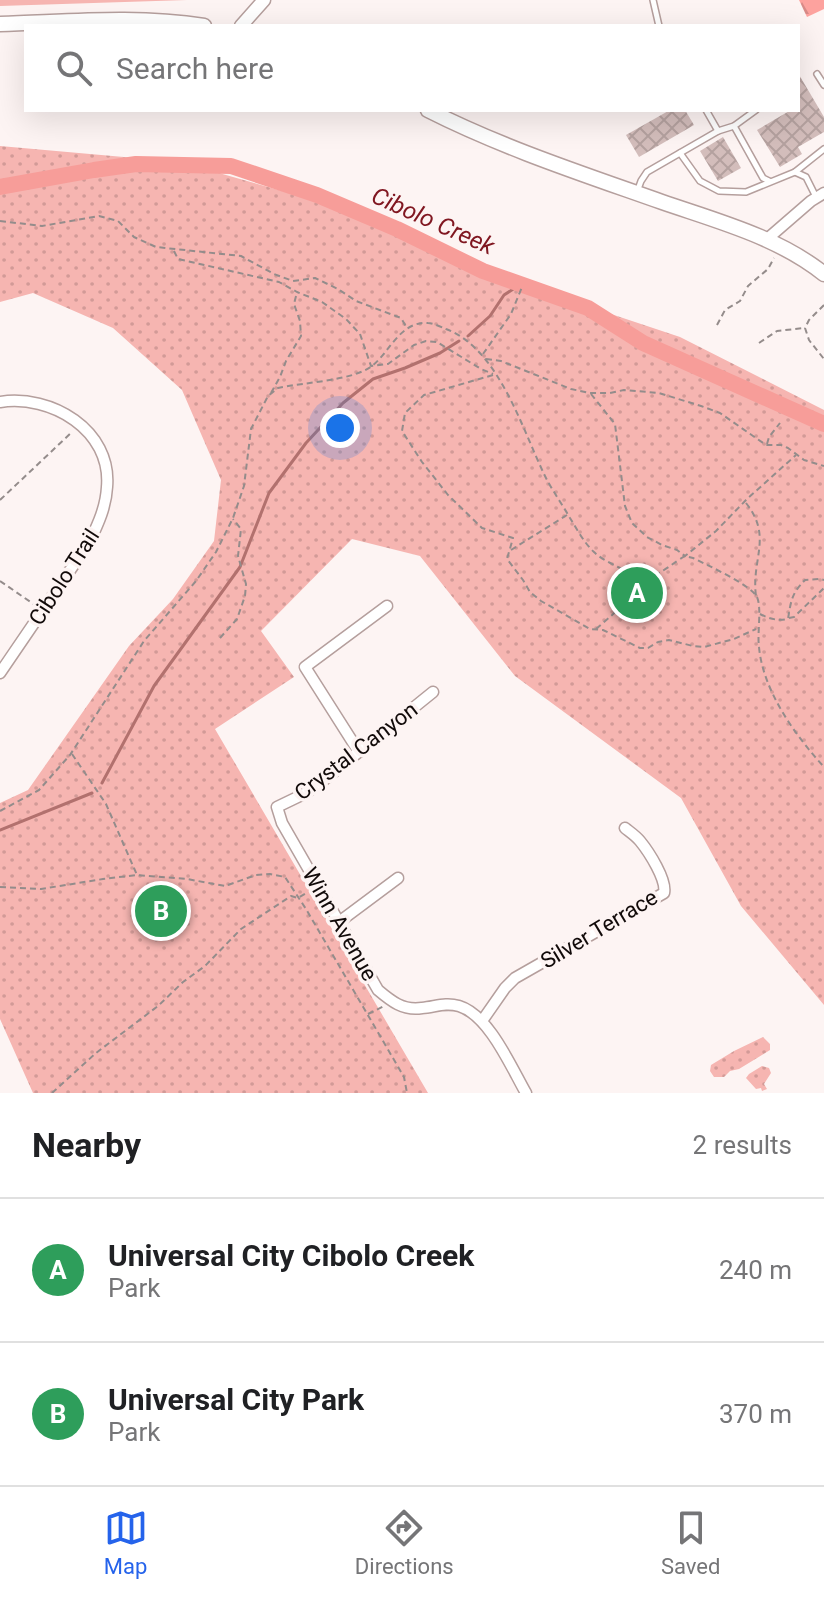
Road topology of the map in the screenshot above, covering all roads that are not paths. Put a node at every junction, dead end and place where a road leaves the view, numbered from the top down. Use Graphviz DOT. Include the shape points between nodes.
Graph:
graph roads {
  1 [pos="264,0"];
  2 [pos="653,0"];
  3 [pos="0,24"];
  4 [pos="193,24"];
  5 [pos="243,24"];
  6 [pos="659,24"];
  7 [pos="817,74"];
  8 [pos="824,85"];
  9 [pos="432,112"];
  10 [pos="707,112"];
  11 [pos="753,112"];
  12 [pos="734,126"];
  13 [pos="718,131"];
  14 [pos="824,149"];
  15 [pos="680,153"];
  16 [pos="795,172"];
  17 [pos="770,181"];
  18 [pos="637,193"];
  19 [pos="820,196"];
  20 [pos="766,240"];
  21 [pos="824,274"];
  22 [pos="0,402"];
  23 [pos="387,606"];
  24 [pos="0,673"];
  25 [pos="433,692"];
  26 [pos="359,752"];
  27 [pos="277,807"];
  28 [pos="625,828"];
  29 [pos="398,878"];
  30 [pos="339,922"];
  31 [pos="482,1021"];
  32 [pos="526,1093"];
  1 -- 5 [label="street"];
  2 -- 6 [label="lane"];
  3 -- 4 [label="main road" via="124,19"];
  7 -- 8 [label="lane"];
  9 -- 18 [label="main road" via="537,158"];
  10 -- 13 [label="lane"];
  11 -- 12 [label="lane"];
  12 -- 13 [label="lane"];
  12 -- 17 [label="lane" via="763,178"];
  13 -- 15 [label="lane"];
  14 -- 16 [label="lane"];
  15 -- 17 [label="lane" via="700,181 719,191 746,192"];
  15 -- 18 [label="lane" via="647,172"];
  16 -- 17 [label="lane"];
  16 -- 19 [label="lane" via="806,177"];
  18 -- 20 [label="main road"];
  19 -- 20 [label="street"];
  20 -- 21 [label="main road"];
  22 -- 24 [label="street, Cibolo Trail" via="43,403 80,424 98,445 108,485 90,541"];
  23 -- 26 [label="street" via="305,667"];
  25 -- 26 [label="street, Crystal Canyon"];
  26 -- 27 [label="street, Crystal Canyon" via="306,793"];
  27 -- 30 [label="street, Winn Avenue"];
  28 -- 31 [label="street, Silver Terrace" via="639,840 663,880 664,893 515,978"];
  29 -- 30 [label="street"];
  30 -- 31 [label="street, Winn Avenue" via="378,990 392,1003 420,1009 459,1006"];
  31 -- 32 [label="street"];
}
